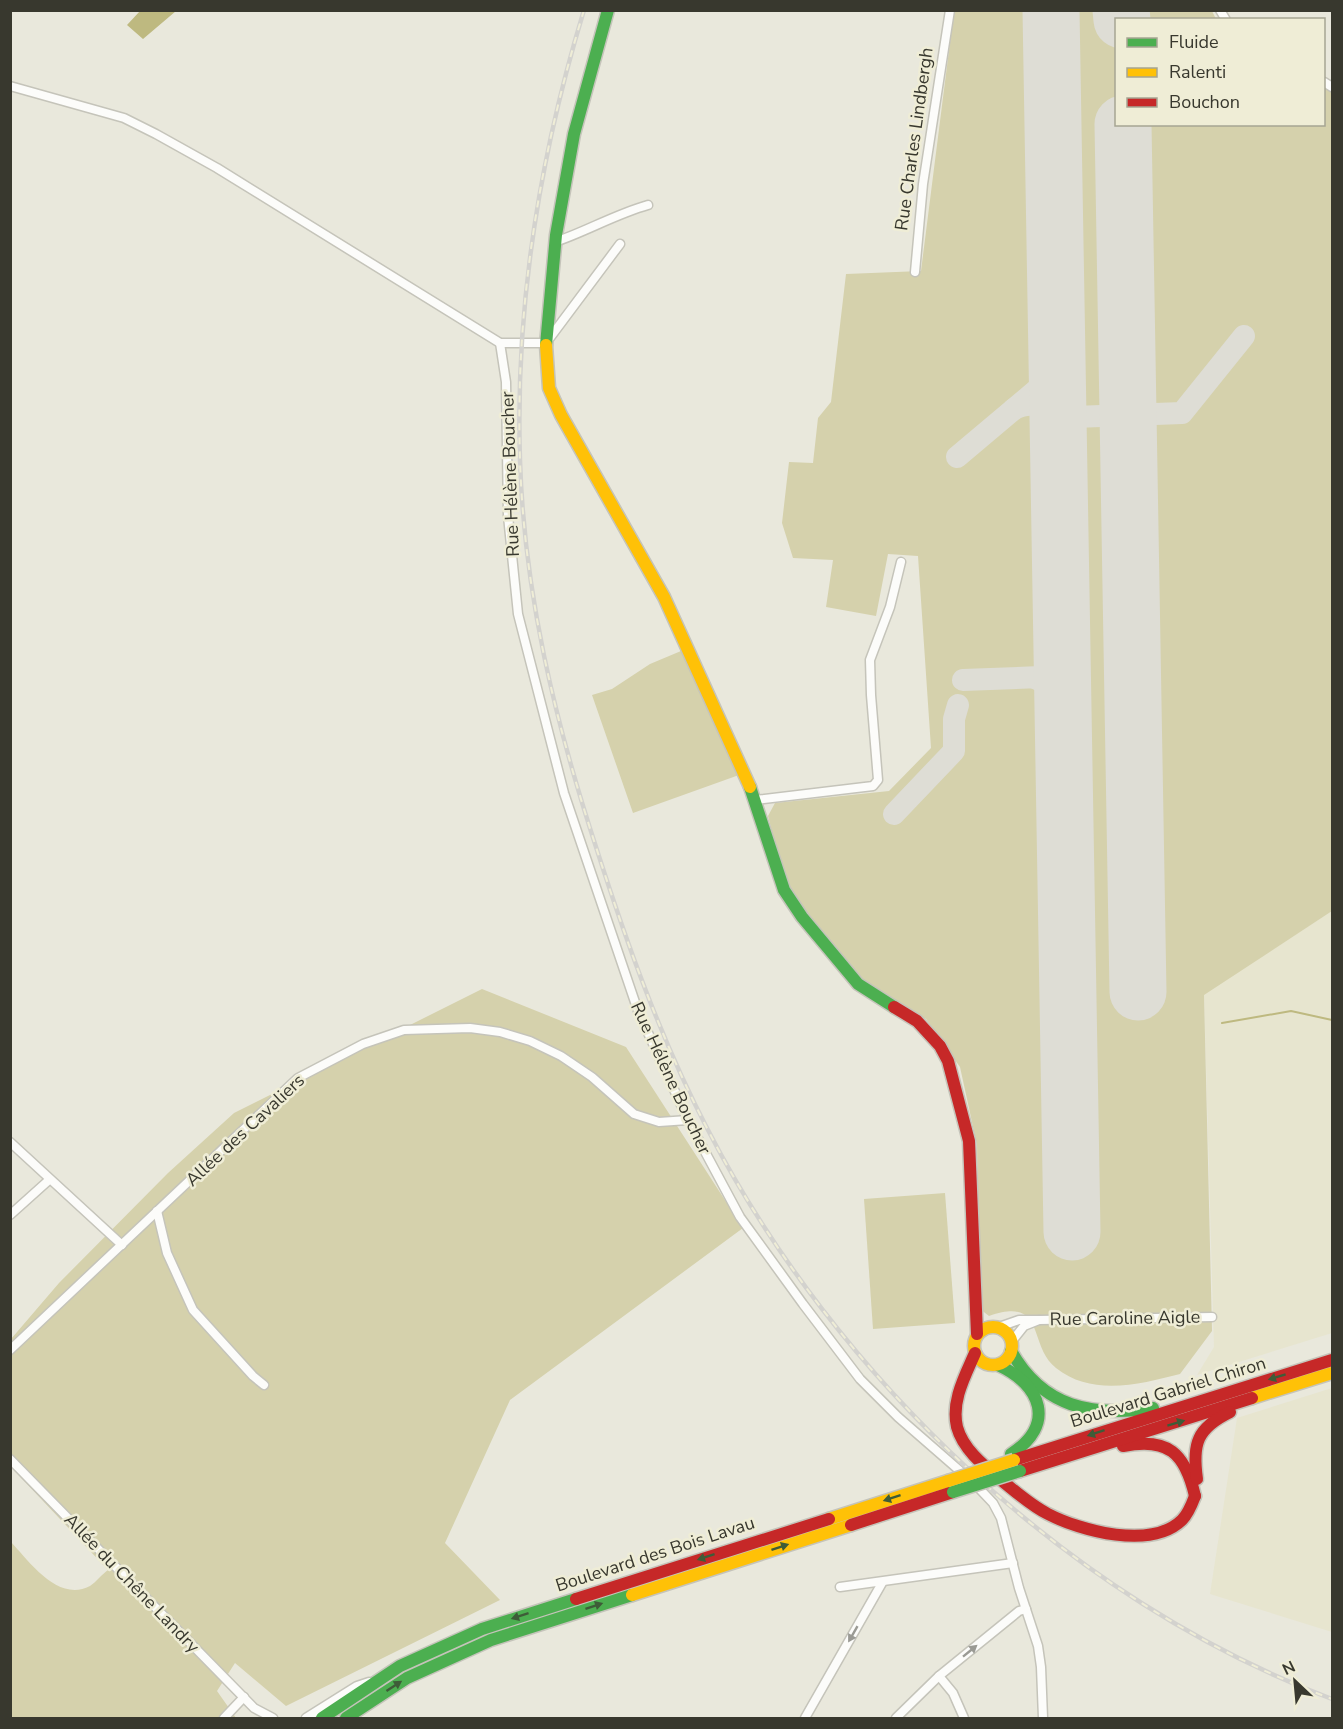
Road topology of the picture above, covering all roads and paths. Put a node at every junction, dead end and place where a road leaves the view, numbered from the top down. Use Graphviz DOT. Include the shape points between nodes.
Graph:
graph roads {
  1 [pos="608,10"];
  2 [pos="950,10"];
  3 [pos="10,86"];
  4 [pos="648,205"];
  5 [pos="555,242"];
  6 [pos="620,244"];
  7 [pos="915,272"];
  8 [pos="500,343"];
  9 [pos="546,343"];
  10 [pos="901,562"];
  11 [pos="755,800"];
  12 [pos="688,1120"];
  13 [pos="10,1142"];
  14 [pos="49,1180"];
  15 [pos="157,1211"];
  16 [pos="10,1215"];
  17 [pos="122,1245"];
  18 [pos="975,1313"];
  19 [pos="1212,1317"];
  20 [pos="1039,1320"];
  21 [pos="995,1327"];
  22 [pos="977,1334"];
  23 [pos="1012,1346"];
  24 [pos="10,1350"];
  25 [pos="975,1353"];
  26 [pos="1332,1360"];
  27 [pos="984,1363"];
  28 [pos="998,1365"];
  29 [pos="1332,1374"];
  30 [pos="964,1381"];
  31 [pos="264,1385"];
  32 [pos="1266,1395"];
  33 [pos="1192,1403"];
  34 [pos="1013,1457"];
  35 [pos="10,1459"];
  36 [pos="1043,1464"];
  37 [pos="1020,1471"];
  38 [pos="950,1486"];
  39 [pos="1195,1496"];
  40 [pos="1012,1563"];
  41 [pos="882,1583"];
  42 [pos="840,1587"];
  43 [pos="1026,1609"];
  44 [pos="939,1676"];
  45 [pos="378,1679"];
  46 [pos="244,1697"];
  47 [pos="254,1707"];
  48 [pos="224,1719"];
  49 [pos="261,1719"];
  50 [pos="273,1719"];
  51 [pos="306,1719"];
  52 [pos="322,1719"];
  53 [pos="345,1719"];
  54 [pos="805,1719"];
  55 [pos="896,1719"];
  56 [pos="964,1719"];
  57 [pos="1042,1719"];
  1 -- 5 [label="main road" via="574,134"];
  2 -- 7 [label="street, Rue Charles Lindbergh" via="923,184"];
  3 -- 8 [label="street" via="124,118 146,129 217,168"];
  4 -- 5 [label="street"];
  5 -- 9 [label="main road"];
  6 -- 9 [label="street"];
  8 -- 9 [label="street"];
  8 -- 12 [label="street, Rue Hélène Boucher" via="506,382 508,516 518,614 564,793 638,1011"];
  9 -- 11 [label="main road" via="549,388 561,415 664,597"];
  10 -- 11 [label="street" via="890,607 870,660 878,780 873,786"];
  11 -- 18 [label="main road" via="784,891 798,911 858,984 928,1031 948,1061 969,1141"];
  12 -- 15 [label="street, Allée des Cavaliers" via="659,1122 634,1114 592,1077 530,1041 470,1028 404,1030 363,1044 298,1078"];
  12 -- 40 [label="street, Rue Hélène Boucher" via="740,1217 860,1379 993,1503 1001,1518"];
  13 -- 14 [label="street"];
  14 -- 16 [label="street"];
  14 -- 17 [label="street"];
  15 -- 17 [label="street, Allée des Cavaliers"];
  15 -- 31 [label="street" via="167,1253 193,1310"];
  17 -- 24 [label="street, Allée des Cavaliers"];
  18 -- 21 [label="main road"];
  18 -- 22 [label="main road"];
  19 -- 20 [label="street, Rue Caroline Aigle"];
  20 -- 21 [label="street, Rue Caroline Aigle" via="1019,1320"];
  20 -- 23 [label="street, Rue Caroline Aigle" via="1024,1326"];
  21 -- 22 [label="main road"];
  21 -- 23 [label="main road" via="1007,1333"];
  22 -- 25 [label="main road"];
  23 -- 28 [label="main road"];
  23 -- 33 [label="main road" via="1022,1371 1039,1388 1074,1406 1123,1413 1182,1401"];
  25 -- 27 [label="main road"];
  25 -- 30 [label="main road"];
  26 -- 33 [label="main road, Boulevard Gabriel Chiron, one-way"];
  27 -- 28 [label="main road"];
  27 -- 30 [label="main road"];
  28 -- 34 [label="main road" via="1010,1370 1031,1389 1040,1413 1031,1440"];
  29 -- 32 [label="main road, Boulevard Gabriel Chiron"];
  30 -- 39 [label="main road" via="955,1417 969,1451 1026,1500 1053,1517 1105,1532 1160,1532 1182,1520"];
  36 -- 32 [label="main road, Boulevard Gabriel Chiron, one-way"];
  32 -- 39 [label="main road" via="1221,1416 1202,1431 1194,1449"];
  33 -- 34 [label="main road, Boulevard Gabriel Chiron, one-way"];
  34 -- 38 [label="main road, Boulevard des Bois Lavau, bridge"];
  35 -- 46 [label="street, Allée du Chêne Landry"];
  36 -- 37 [label="main road, Boulevard Gabriel Chiron"];
  36 -- 39 [label="main road" via="1148,1442 1177,1454 1192,1479"];
  37 -- 38 [label="main road, Boulevard des Bois Lavau, bridge"];
  38 -- 45 [label="main road, Boulevard des Bois Lavau, one-way" via="509,1619"];
  53 -- 38 [label="main road, Boulevard des Bois Lavau, one-way" via="407,1678 491,1640"];
  40 -- 41 [label="street" via="892,1578"];
  40 -- 43 [label="street, Rue Hélène Boucher"];
  41 -- 42 [label="street"];
  41 -- 54 [label="street, one-way"];
  44 -- 43 [label="street, one-way"];
  43 -- 57 [label="street, Rue Hélène Boucher" via="1038,1646"];
  44 -- 55 [label="street"];
  44 -- 56 [label="street" via="953,1694"];
  45 -- 51 [label="street" via="357,1686"];
  45 -- 52 [label="main road, Boulevard des Bois Lavau"];
  46 -- 47 [label="street, Allée du Chêne Landry"];
  46 -- 48 [label="street"];
  47 -- 49 [label="street, Allée du Chêne Landry"];
  47 -- 50 [label="street, Allée du Chêne Landry"];
}
